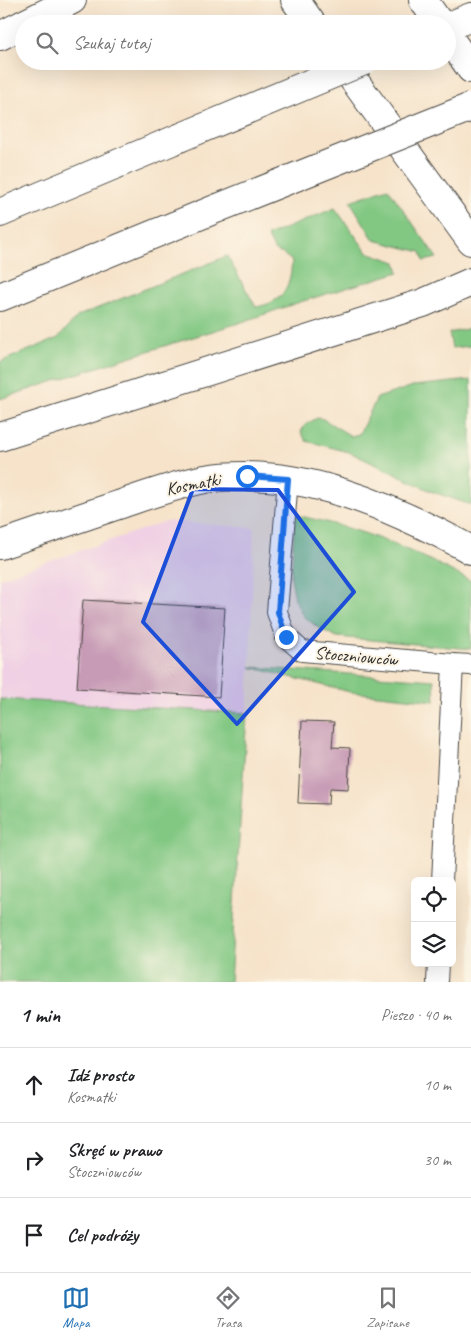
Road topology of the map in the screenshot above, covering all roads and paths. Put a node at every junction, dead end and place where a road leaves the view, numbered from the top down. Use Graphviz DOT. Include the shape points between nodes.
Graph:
graph roads {
  1 [pos="72,0"];
  2 [pos="295,0"];
  3 [pos="424,0"];
  4 [pos="42,15"];
  5 [pos="306,15"];
  6 [pos="434,15"];
  7 [pos="471,17"];
  8 [pos="456,23"];
  9 [pos="15,28"];
  10 [pos="0,36"];
  11 [pos="456,48"];
  12 [pos="471,69"];
  13 [pos="342,70"];
  14 [pos="347,70"];
  15 [pos="471,107"];
  16 [pos="0,213"];
  17 [pos="471,241"];
  18 [pos="471,282"];
  19 [pos="0,297"];
  20 [pos="0,437"];
  21 [pos="288,479"];
  22 [pos="444,535"];
  23 [pos="471,542"];
  24 [pos="0,544"];
  25 [pos="471,550"];
  26 [pos="462,664"];
  27 [pos="442,877"];
  28 [pos="438,967"];
  29 [pos="437,982"];
  1 -- 4 [label="main road"];
  2 -- 5 [label="main road"];
  3 -- 6 [label="main road"];
  7 -- 8 [label="main road"];
  9 -- 10 [label="main road"];
  11 -- 12 [label="main road"];
  13 -- 16 [label="main road, bridge"];
  14 -- 17 [label="main road"];
  15 -- 19 [label="main road, bridge"];
  18 -- 20 [label="main road" via="423,303"];
  21 -- 22 [label="main road, Kosmatki" via="335,490 390,510"];
  21 -- 24 [label="main road, Kosmatki" via="247,476 206,479 165,489"];
  21 -- 26 [label="lane, Stoczniowców" via="278,612 286,637 302,651"];
  22 -- 23 [label="main road, Kosmatki"];
  22 -- 25 [label="main road, Kosmatki"];
  26 -- 27 [label="lane"];
  28 -- 29 [label="lane"];
}
